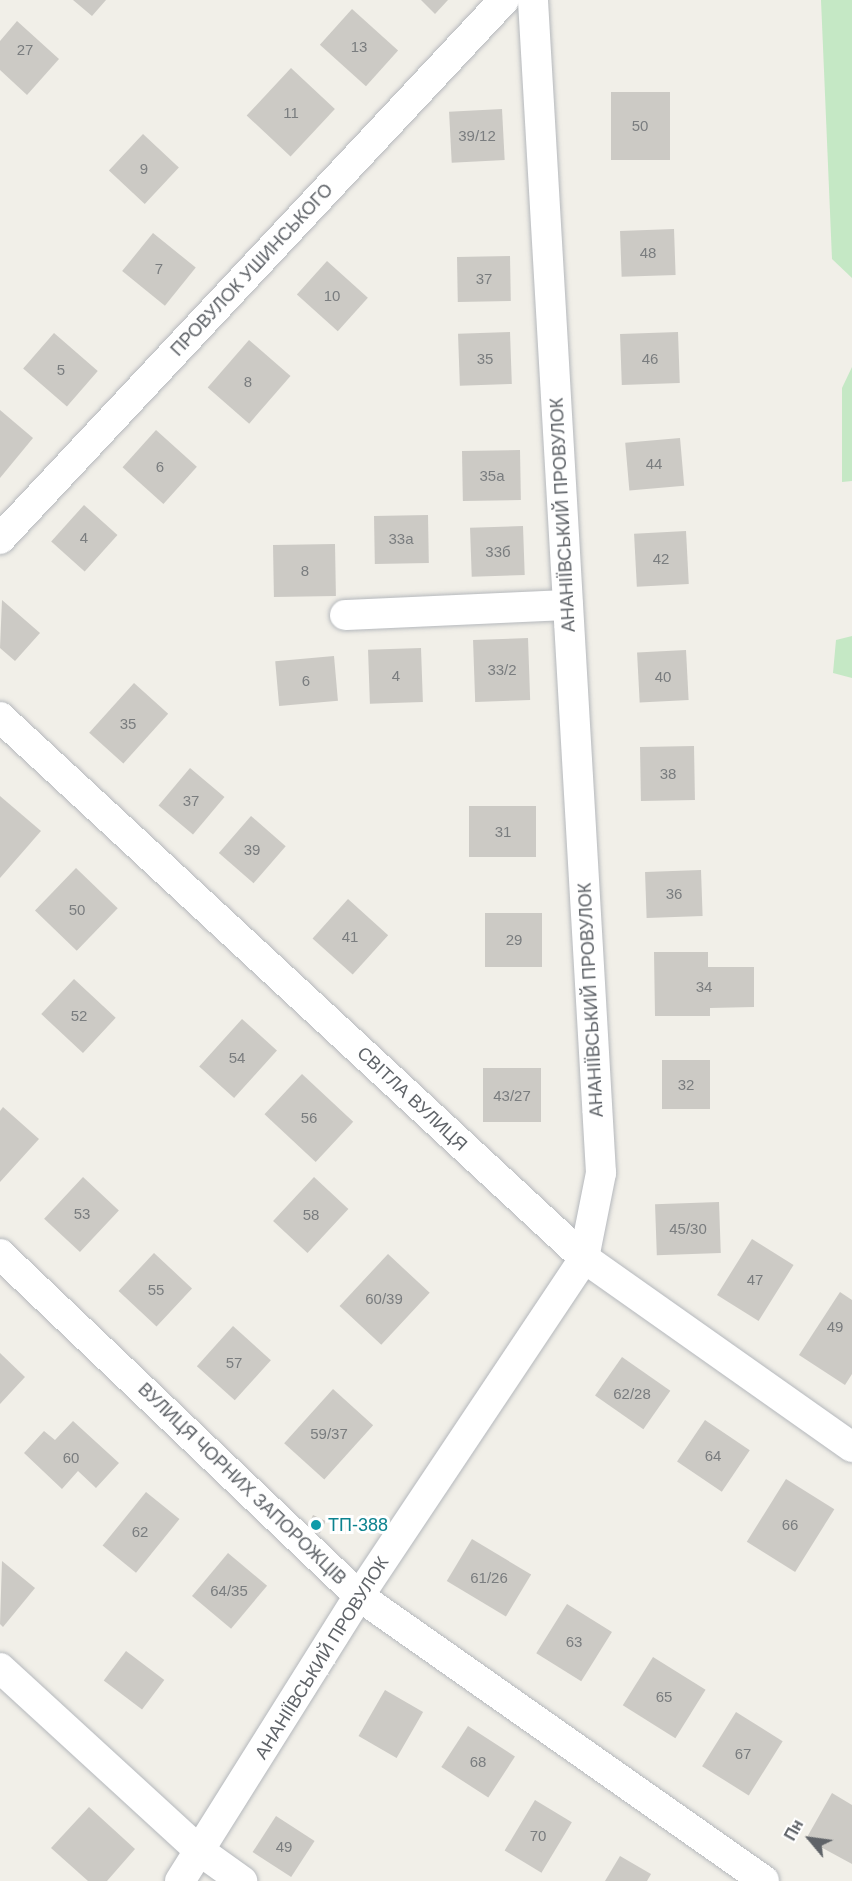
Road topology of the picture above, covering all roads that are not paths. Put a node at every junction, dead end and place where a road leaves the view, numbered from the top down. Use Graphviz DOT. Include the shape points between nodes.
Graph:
graph roads {
  1 [pos="504,0"];
  2 [pos="532,0"];
  3 [pos="0,539"];
  4 [pos="568,605"];
  5 [pos="345,615"];
  6 [pos="0,717"];
  7 [pos="0,1254"];
  8 [pos="584,1258"];
  9 [pos="852,1447"];
  10 [pos="359,1596"];
  11 [pos="0,1668"];
  12 [pos="200,1851"];
  13 [pos="180,1881"];
  14 [pos="242,1881"];
  15 [pos="764,1881"];
  1 -- 3 [label="street, ПРОВУЛОК УШИНСЬКОГО"];
  2 -- 4 [label="street, АНАНІЇВСЬКИЙ ПРОВУЛОК"];
  4 -- 5 [label="street"];
  4 -- 8 [label="street, АНАНІЇВСЬКИЙ ПРОВУЛОК" via="601,1173"];
  6 -- 8 [label="street, СВІТЛА ВУЛИЦЯ"];
  7 -- 10 [label="street, ВУЛИЦЯ ЧОРНИХ ЗАПОРОЖЦІВ"];
  8 -- 9 [label="street, СВІТЛА ВУЛИЦЯ"];
  8 -- 10 [label="street, АНАНІЇВСЬКИЙ ПРОВУЛОК"];
  10 -- 12 [label="street, АНАНІЇВСЬКИЙ ПРОВУЛОК"];
  10 -- 15 [label="street, ВУЛИЦЯ ЧОРНИХ ЗАПОРОЖЦІВ"];
  11 -- 12 [label="street"];
  12 -- 13 [label="street, АНАНІЇВСЬКИЙ ПРОВУЛОК"];
  12 -- 14 [label="street"];
}
